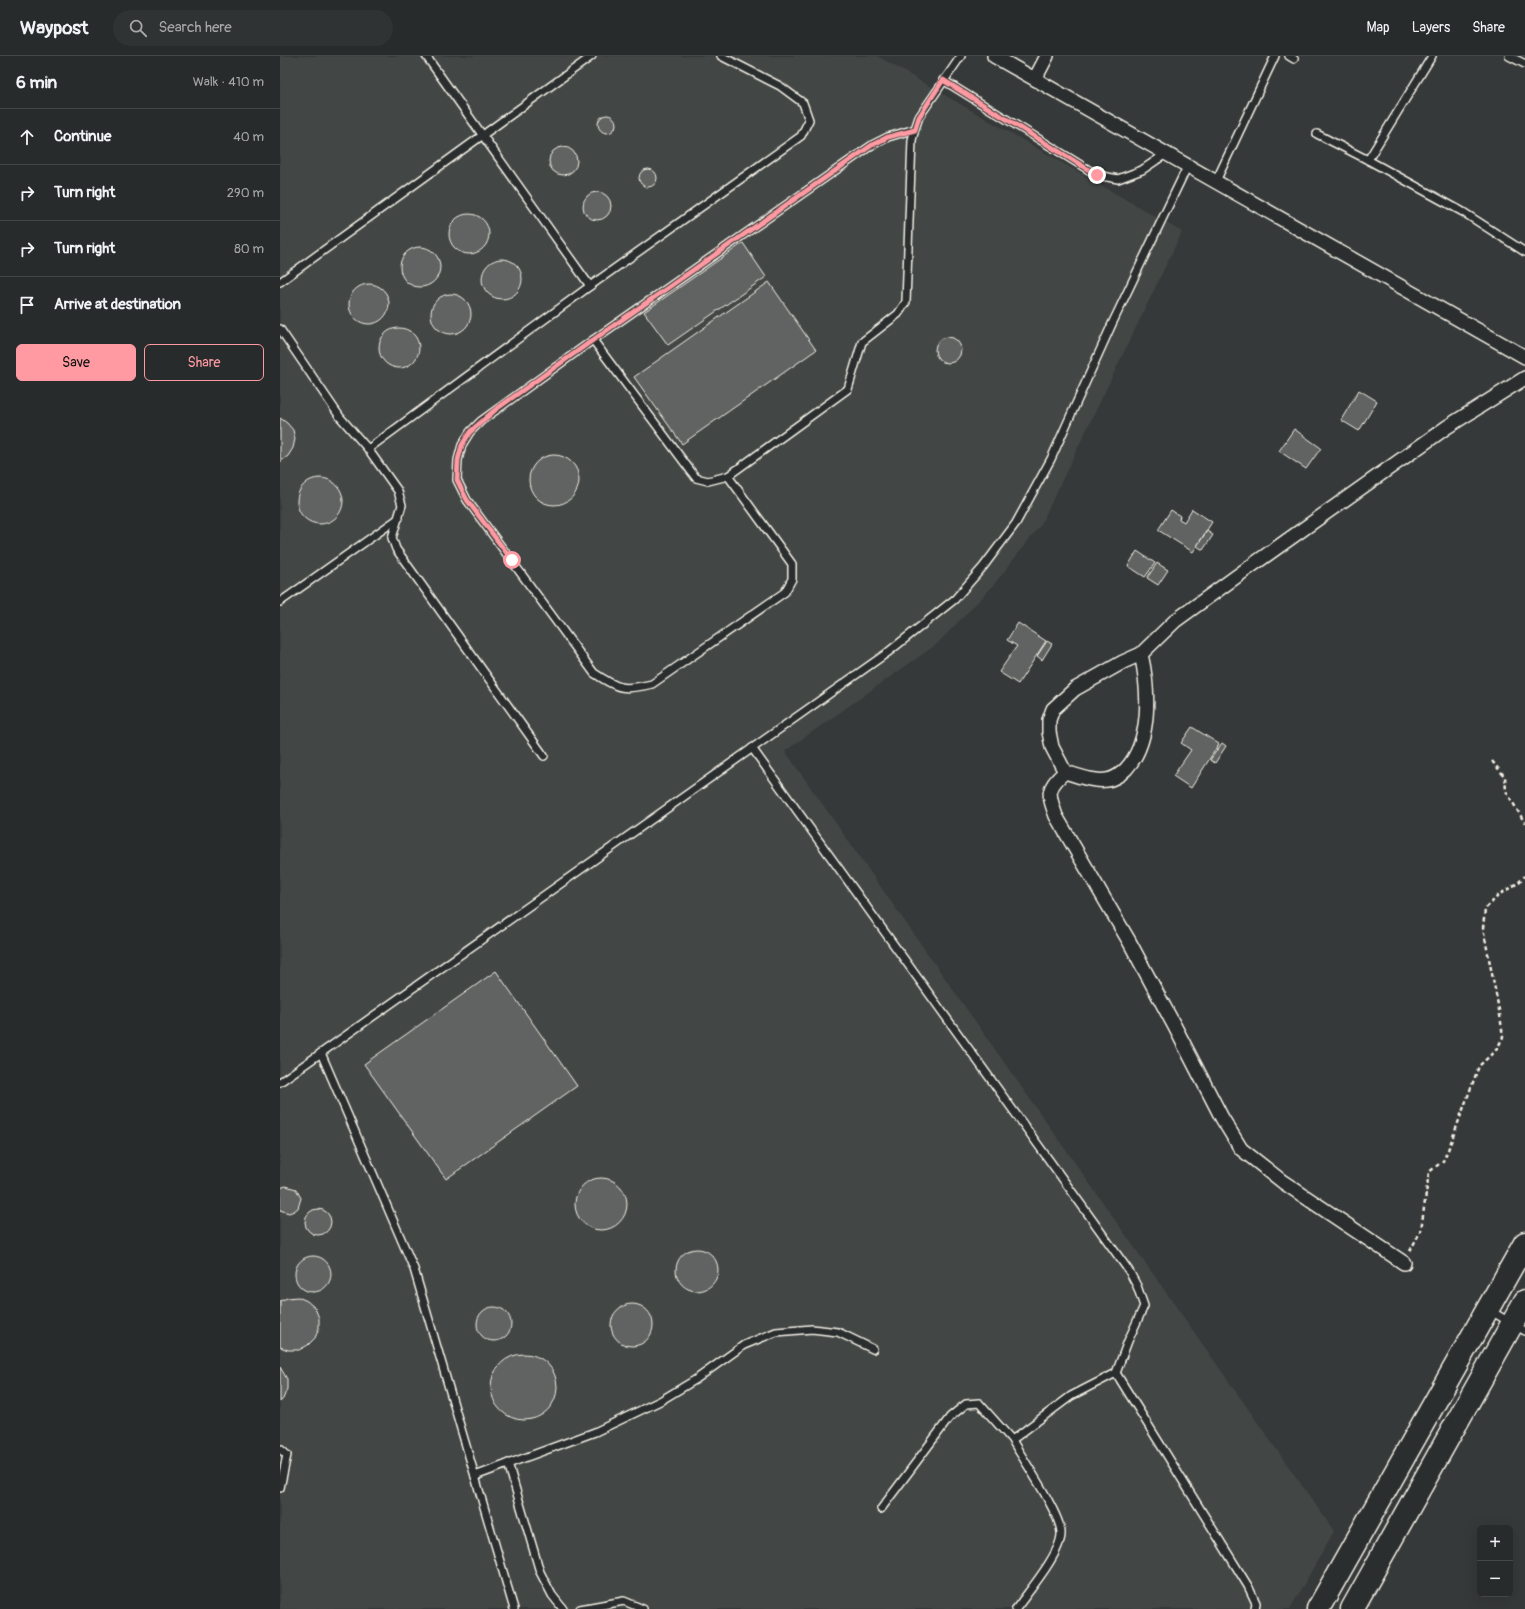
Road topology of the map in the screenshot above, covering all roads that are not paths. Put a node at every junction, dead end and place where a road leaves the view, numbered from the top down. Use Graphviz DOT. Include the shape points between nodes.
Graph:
graph roads {
  1 [pos="426,56"];
  2 [pos="592,56"];
  3 [pos="721,56"];
  4 [pos="960,56"];
  5 [pos="994,56"];
  6 [pos="1046,56"];
  7 [pos="1275,56"];
  8 [pos="1432,56"];
  9 [pos="1509,56"];
  10 [pos="1525,64"];
  11 [pos="1035,79"];
  12 [pos="943,80"];
  13 [pos="915,130"];
  14 [pos="1317,134"];
  15 [pos="483,135"];
  16 [pos="1168,153"];
  17 [pos="1368,160"];
  18 [pos="1188,165"];
  19 [pos="1216,181"];
  20 [pos="1525,252"];
  21 [pos="280,282"];
  22 [pos="590,286"];
  23 [pos="280,329"];
  24 [pos="593,340"];
  25 [pos="1525,357"];
  26 [pos="1525,378"];
  27 [pos="368,449"];
  28 [pos="728,476"];
  29 [pos="399,517"];
  30 [pos="280,602"];
  31 [pos="1141,654"];
  32 [pos="752,748"];
  33 [pos="544,756"];
  34 [pos="1065,772"];
  35 [pos="321,1053"];
  36 [pos="280,1082"];
  37 [pos="1525,1243"];
  38 [pos="1404,1263"];
  39 [pos="1525,1301"];
  40 [pos="1488,1309"];
  41 [pos="1519,1328"];
  42 [pos="873,1348"];
  43 [pos="1116,1373"];
  44 [pos="1012,1440"];
  45 [pos="280,1449"];
  46 [pos="508,1464"];
  47 [pos="474,1476"];
  48 [pos="280,1488"];
  49 [pos="881,1509"];
  50 [pos="514,1609"];
  51 [pos="563,1609"];
  52 [pos="580,1609"];
  53 [pos="643,1609"];
  54 [pos="1016,1609"];
  55 [pos="1255,1609"];
  56 [pos="1318,1609"];
  57 [pos="1352,1609"];
  1 -- 15 [label="lane"];
  2 -- 15 [label="lane"];
  3 -- 22 [label="lane" via="780,86 803,103 809,120 801,136"];
  4 -- 12 [label="lane"];
  5 -- 11 [label="street"];
  6 -- 11 [label="street"];
  7 -- 19 [label="lane"];
  8 -- 17 [label="lane"];
  9 -- 10 [label="lane"];
  11 -- 16 [label="street"];
  12 -- 13 [label="lane" via="919,117"];
  12 -- 16 [label="lane" via="1097,175 1118,179 1142,170"];
  13 -- 24 [label="lane" via="888,137 872,145"];
  13 -- 28 [label="lane" via="912,140 906,302 898,314 862,342 848,389"];
  14 -- 17 [label="lane"];
  15 -- 21 [label="lane"];
  15 -- 22 [label="lane"];
  16 -- 18 [label="street"];
  17 -- 20 [label="lane" via="1463,212"];
  18 -- 19 [label="street"];
  18 -- 32 [label="lane" via="1051,459 1016,523 955,599 887,652"];
  19 -- 25 [label="street"];
  22 -- 27 [label="lane"];
  23 -- 27 [label="lane" via="340,417"];
  24 -- 28 [label="lane" via="696,478 708,481"];
  24 -- 28 [label="lane" via="476,426 462,445 457,480 467,500 594,674 619,687 633,689 652,684 785,592 792,579 792,564"];
  26 -- 31 [label="street" via="1447,427 1238,575 1175,621"];
  27 -- 29 [label="lane" via="398,491 402,505"];
  29 -- 30 [label="lane"];
  29 -- 33 [label="lane" via="392,538 396,549"];
  31 -- 34 [label="street" via="1075,689 1053,709 1049,720 1049,732 1052,747"];
  31 -- 34 [label="street" via="1147,704 1139,748 1132,762 1120,774 1108,780 1093,780"];
  32 -- 35 [label="lane"];
  32 -- 43 [label="lane" via="1129,1271 1144,1306"];
  34 -- 38 [label="street" via="1053,783 1049,791 1056,816 1128,941 1241,1149 1283,1182"];
  35 -- 36 [label="lane"];
  35 -- 47 [label="lane" via="414,1269"];
  37 -- 40 [label="highway"];
  39 -- 41 [label="highway"];
  40 -- 41 [label="lane"];
  40 -- 56 [label="highway"];
  41 -- 57 [label="highway"];
  42 -- 46 [label="lane" via="838,1332 812,1329 776,1332 744,1345 695,1380 660,1400 594,1432"];
  43 -- 44 [label="lane" via="1071,1396"];
  43 -- 55 [label="lane" via="1248,1586 1256,1603"];
  44 -- 49 [label="lane" via="979,1403 966,1404 950,1418"];
  44 -- 54 [label="lane" via="1056,1514 1062,1533 1055,1555"];
  45 -- 48 [label="lane" via="287,1455"];
  46 -- 47 [label="lane"];
  46 -- 51 [label="lane" via="540,1572"];
  47 -- 50 [label="lane"];
  52 -- 53 [label="lane" via="624,1601"];
}
